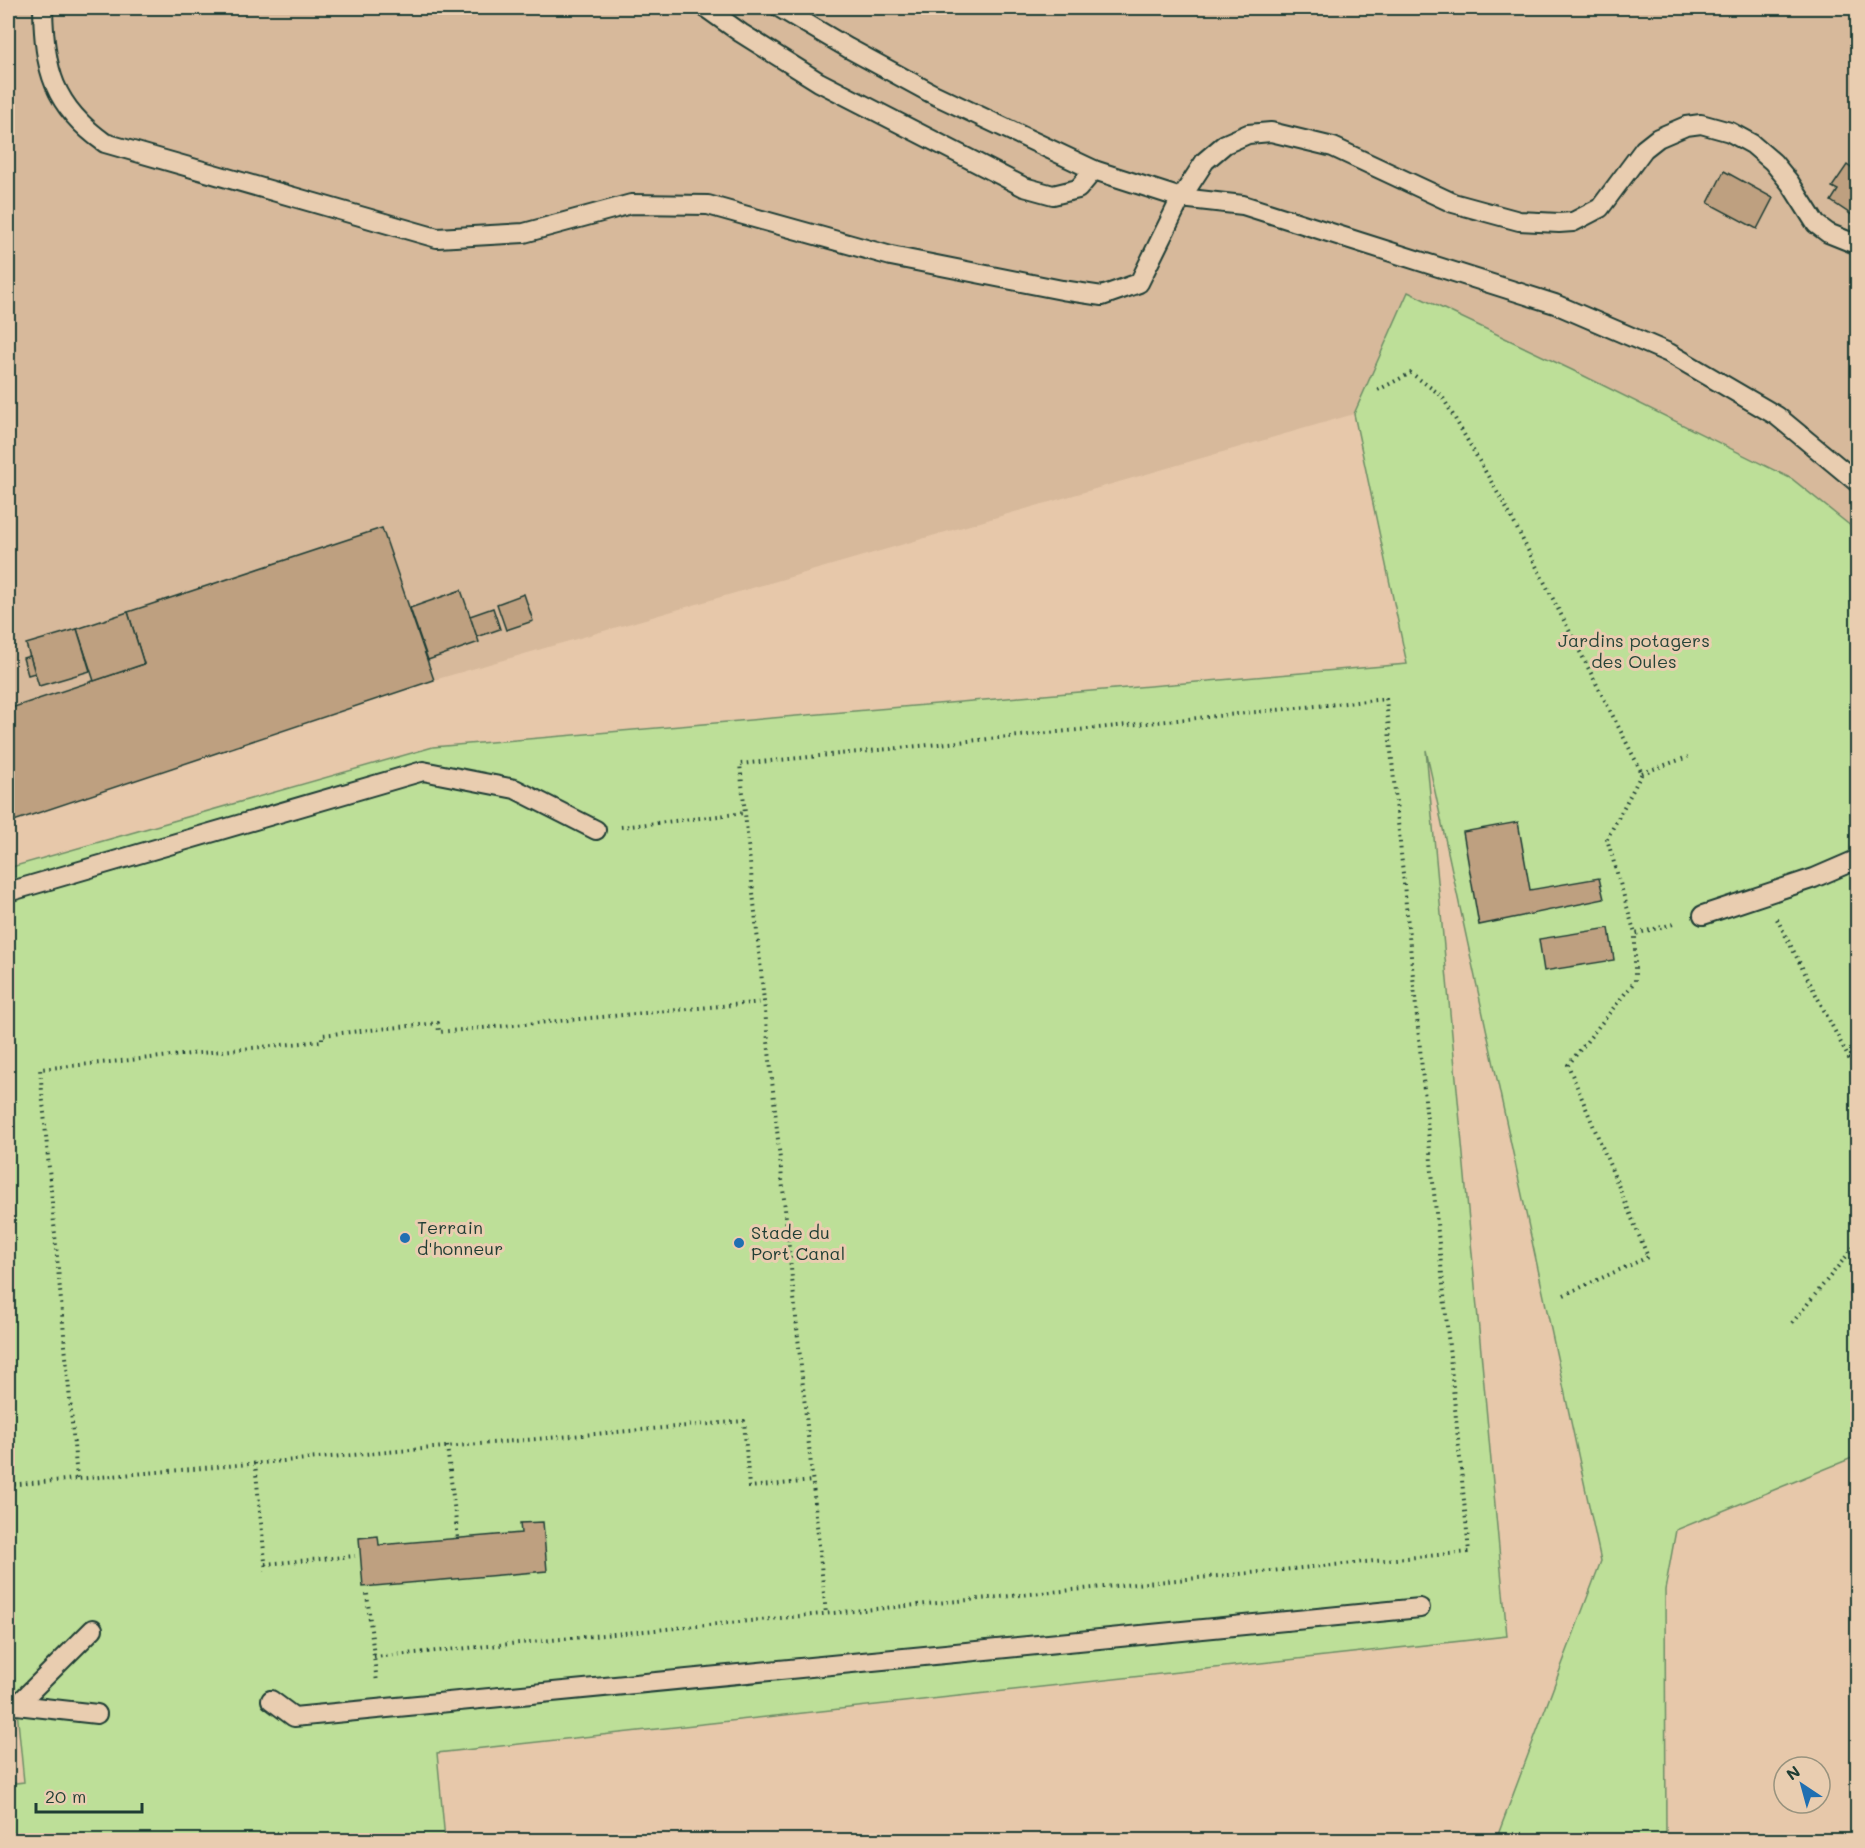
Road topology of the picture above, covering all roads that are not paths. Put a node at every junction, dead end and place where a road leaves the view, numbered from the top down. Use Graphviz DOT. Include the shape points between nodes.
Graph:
graph roads {
  1 [pos="43,8"];
  2 [pos="706,8"];
  3 [pos="780,8"];
  4 [pos="1094,170"];
  5 [pos="1181,198"];
  6 [pos="1857,245"];
  7 [pos="1857,483"];
  8 [pos="596,830"];
  9 [pos="1857,859"];
  10 [pos="8,892"];
  11 [pos="1703,915"];
  12 [pos="1420,1608"];
  13 [pos="93,1629"];
  14 [pos="271,1700"];
  15 [pos="12,1706"];
  16 [pos="98,1714"];
  1 -- 5 [label="lane" via="48,66 62,99 83,127 105,143 437,238 525,233 631,204 708,205 891,256 1102,296 1138,283"];
  2 -- 4 [label="lane" via="819,82 1024,187 1053,195 1078,189"];
  3 -- 4 [label="lane" via="931,93"];
  4 -- 5 [label="lane"];
  5 -- 6 [label="lane" via="1205,161 1225,144 1248,134 1271,132 1333,147 1453,203 1481,212 1540,224 1573,222 1600,208 1644,149 1658,138 1701,124 1730,132 1752,144 1790,183 1816,224"];
  5 -- 7 [label="lane" via="1243,205 1555,304 1669,353 1777,416"];
  8 -- 10 [label="lane" via="515,789 423,771"];
  9 -- 11 [label="lane" via="1814,878"];
  12 -- 14 [label="lane" via="294,1717"];
  13 -- 15 [label="lane"];
  15 -- 16 [label="lane"];
}
